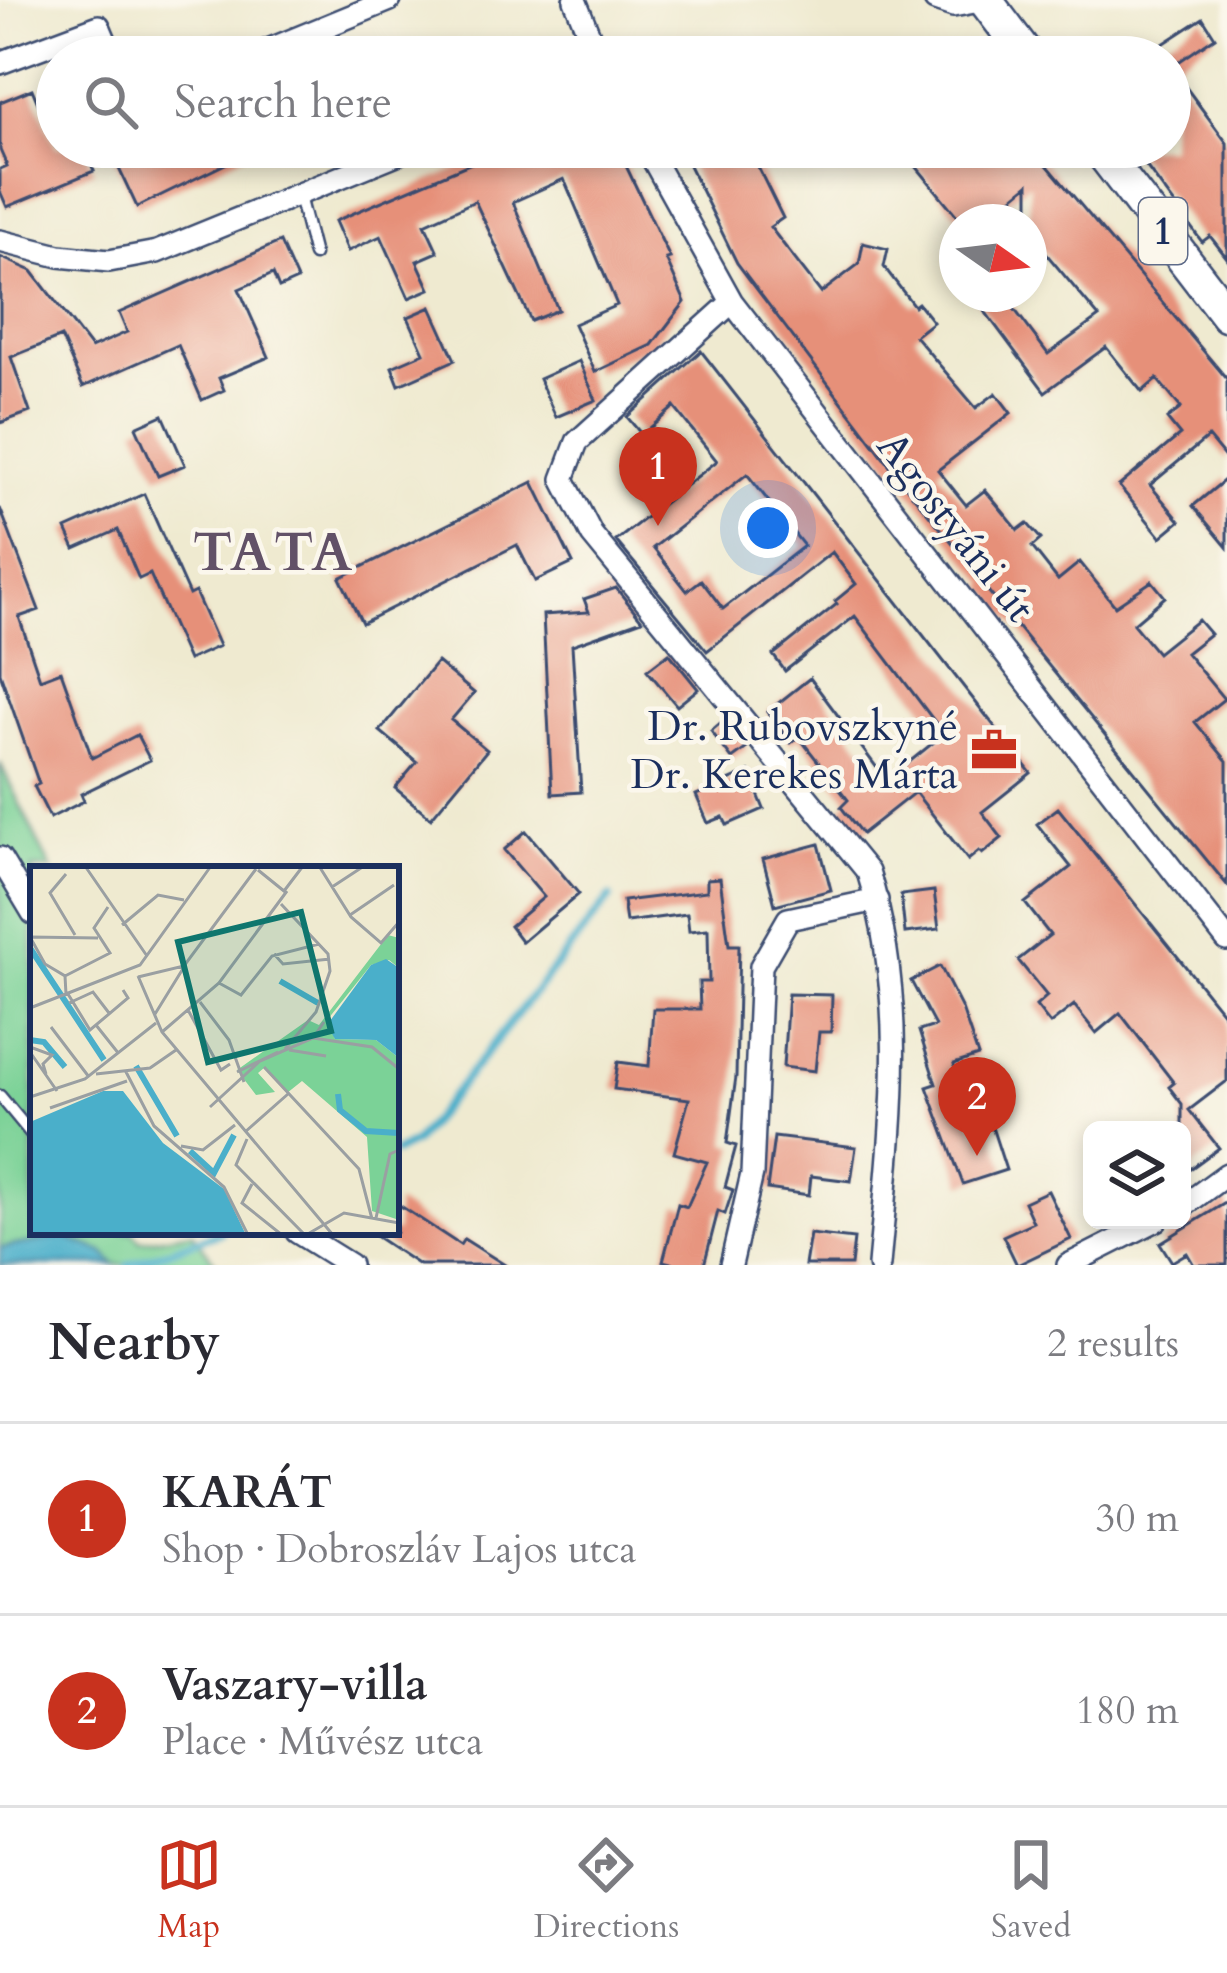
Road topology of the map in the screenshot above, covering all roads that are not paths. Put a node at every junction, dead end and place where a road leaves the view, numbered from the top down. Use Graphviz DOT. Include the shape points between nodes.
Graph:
graph roads {
  1 [pos="390,0"];
  2 [pos="575,0"];
  3 [pos="935,0"];
  4 [pos="986,0"];
  5 [pos="72,36"];
  6 [pos="103,36"];
  7 [pos="302,36"];
  8 [pos="590,36"];
  9 [pos="1013,36"];
  10 [pos="36,50"];
  11 [pos="0,63"];
  12 [pos="365,168"];
  13 [pos="658,168"];
  14 [pos="1114,168"];
  15 [pos="299,196"];
  16 [pos="0,241"];
  17 [pos="314,255"];
  18 [pos="732,302"];
  19 [pos="1227,315"];
  20 [pos="0,858"];
  21 [pos="877,900"];
  22 [pos="30,908"];
  23 [pos="1227,940"];
  24 [pos="0,1096"];
  25 [pos="30,1132"];
  26 [pos="1227,1174"];
  27 [pos="1191,1200"];
  28 [pos="1139,1229"];
  29 [pos="302,1235"];
  30 [pos="350,1265"];
  31 [pos="731,1265"];
  32 [pos="879,1265"];
  33 [pos="1068,1265"];
  1 -- 7 [label="street"];
  2 -- 8 [label="street"];
  3 -- 4 [label="street"];
  4 -- 9 [label="main road"];
  5 -- 6 [label="street" via="99,26"];
  10 -- 11 [label="street"];
  12 -- 15 [label="street"];
  13 -- 18 [label="street, Agostyáni út"];
  14 -- 19 [label="main road, 1"];
  15 -- 16 [label="street" via="157,252 109,261"];
  15 -- 17 [label="lane"];
  18 -- 21 [label="street" via="577,442 563,478 592,535 868,872"];
  18 -- 23 [label="street, Agostyáni út"];
  20 -- 22 [label="street"];
  21 -- 31 [label="street" via="788,919 761,966 752,1174"];
  21 -- 32 [label="street" via="896,1067"];
  24 -- 25 [label="lane"];
  26 -- 27 [label="street"];
  28 -- 33 [label="street"];
  29 -- 30 [label="street"];
}
